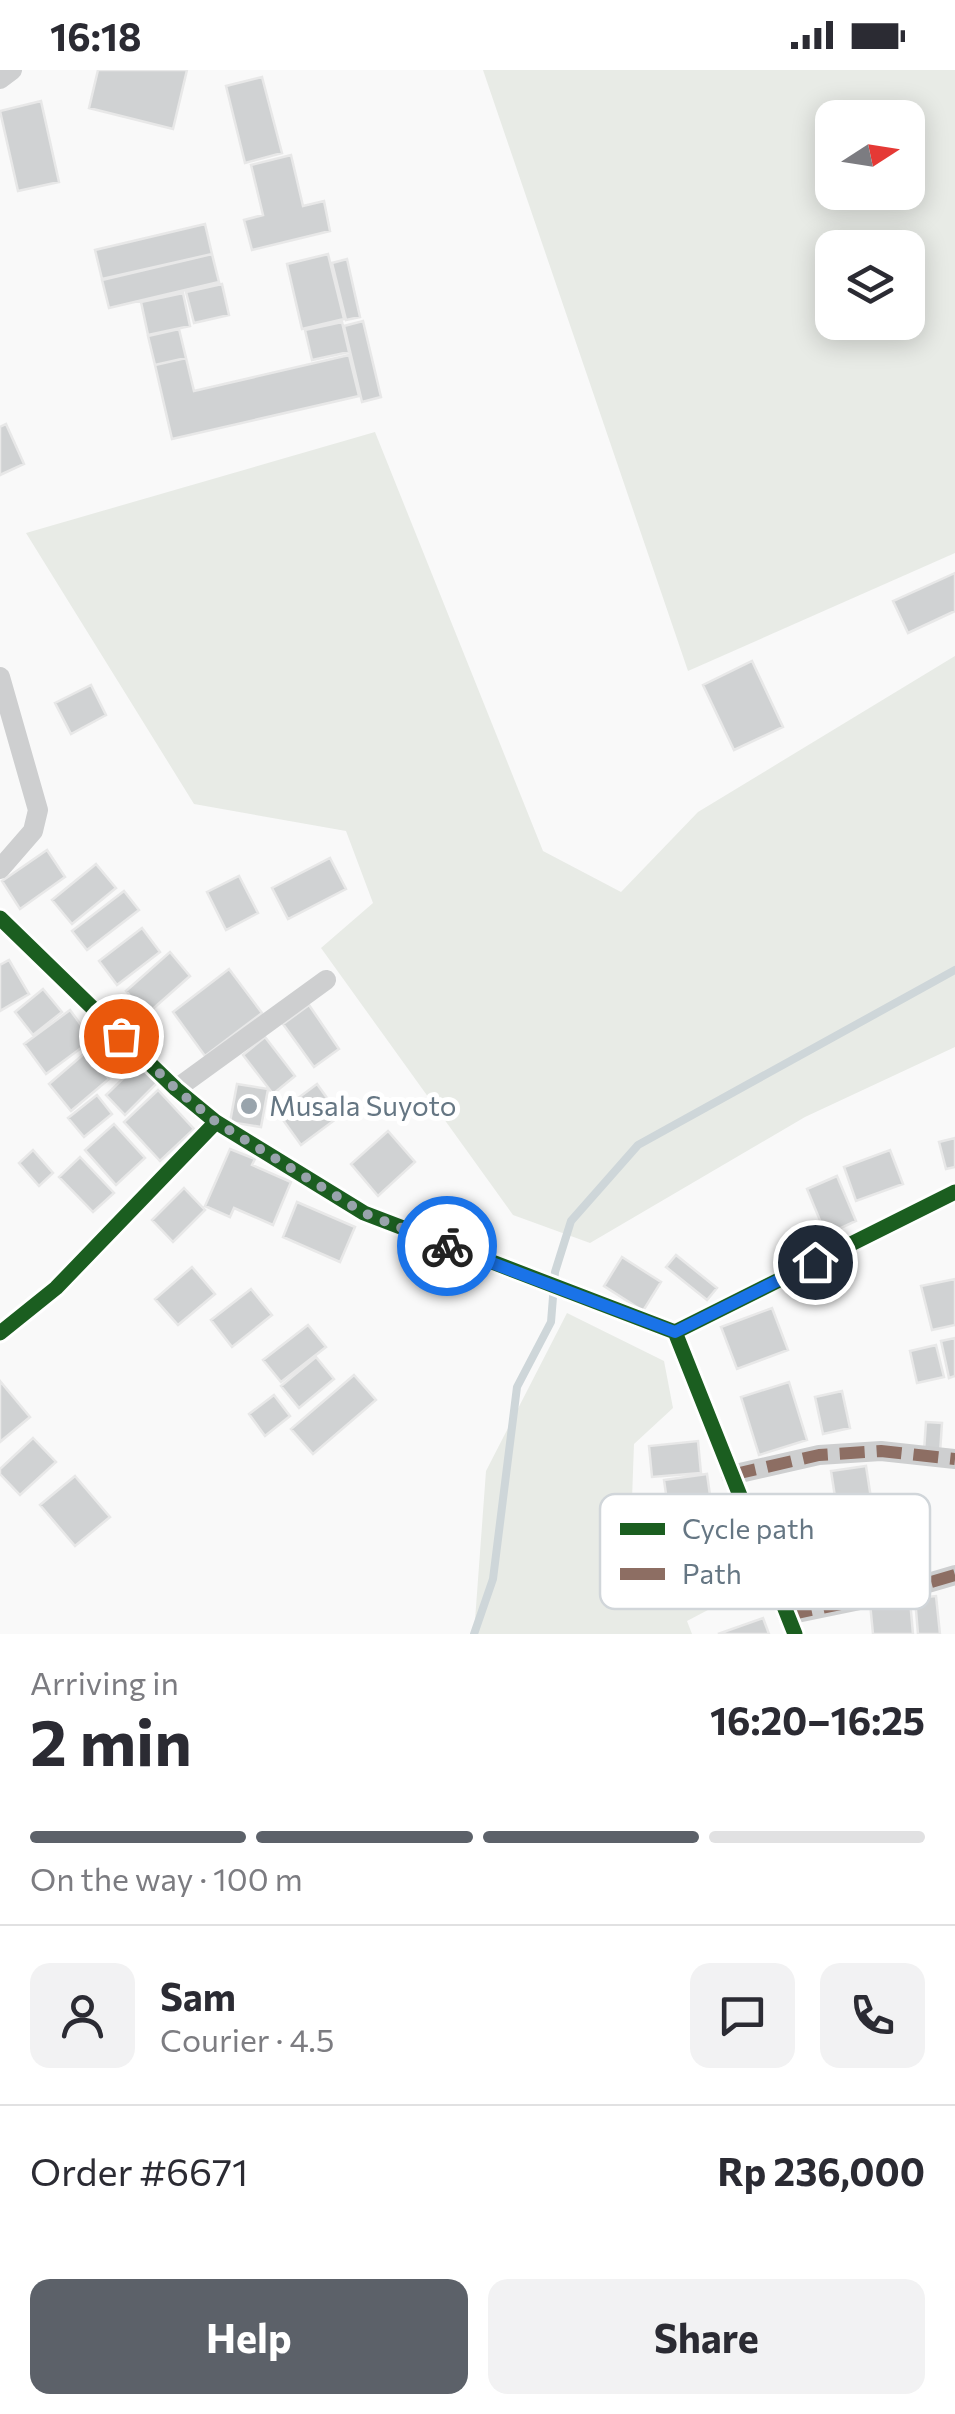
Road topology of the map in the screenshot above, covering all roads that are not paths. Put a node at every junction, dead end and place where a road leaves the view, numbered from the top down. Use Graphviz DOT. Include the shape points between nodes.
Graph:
graph roads {
  1 [pos="12,70"];
  2 [pos="0,79"];
  3 [pos="0,677"];
  4 [pos="0,869"];
  5 [pos="0,918"];
  6 [pos="326,980"];
  7 [pos="176,1089"];
  8 [pos="216,1122"];
  9 [pos="955,1192"];
  10 [pos="675,1332"];
  11 [pos="0,1333"];
  12 [pos="955,1459"];
  13 [pos="732,1474"];
  14 [pos="740,1494"];
  15 [pos="955,1574"];
  16 [pos="930,1581"];
  17 [pos="839,1609"];
  18 [pos="791,1624"];
  1 -- 2 [label="street"];
  3 -- 4 [label="street" via="38,810 33,832"];
  5 -- 7 [label="street"];
  6 -- 7 [label="street"];
  7 -- 8 [label="street"];
  8 -- 10 [label="street" via="364,1213"];
  8 -- 11 [label="street" via="56,1288"];
  9 -- 10 [label="street"];
  10 -- 13 [label="street"];
  12 -- 13 [label="street" via="850,1452"];
  13 -- 14 [label="street"];
  15 -- 16 [label="street"];
  17 -- 18 [label="street"];
}
